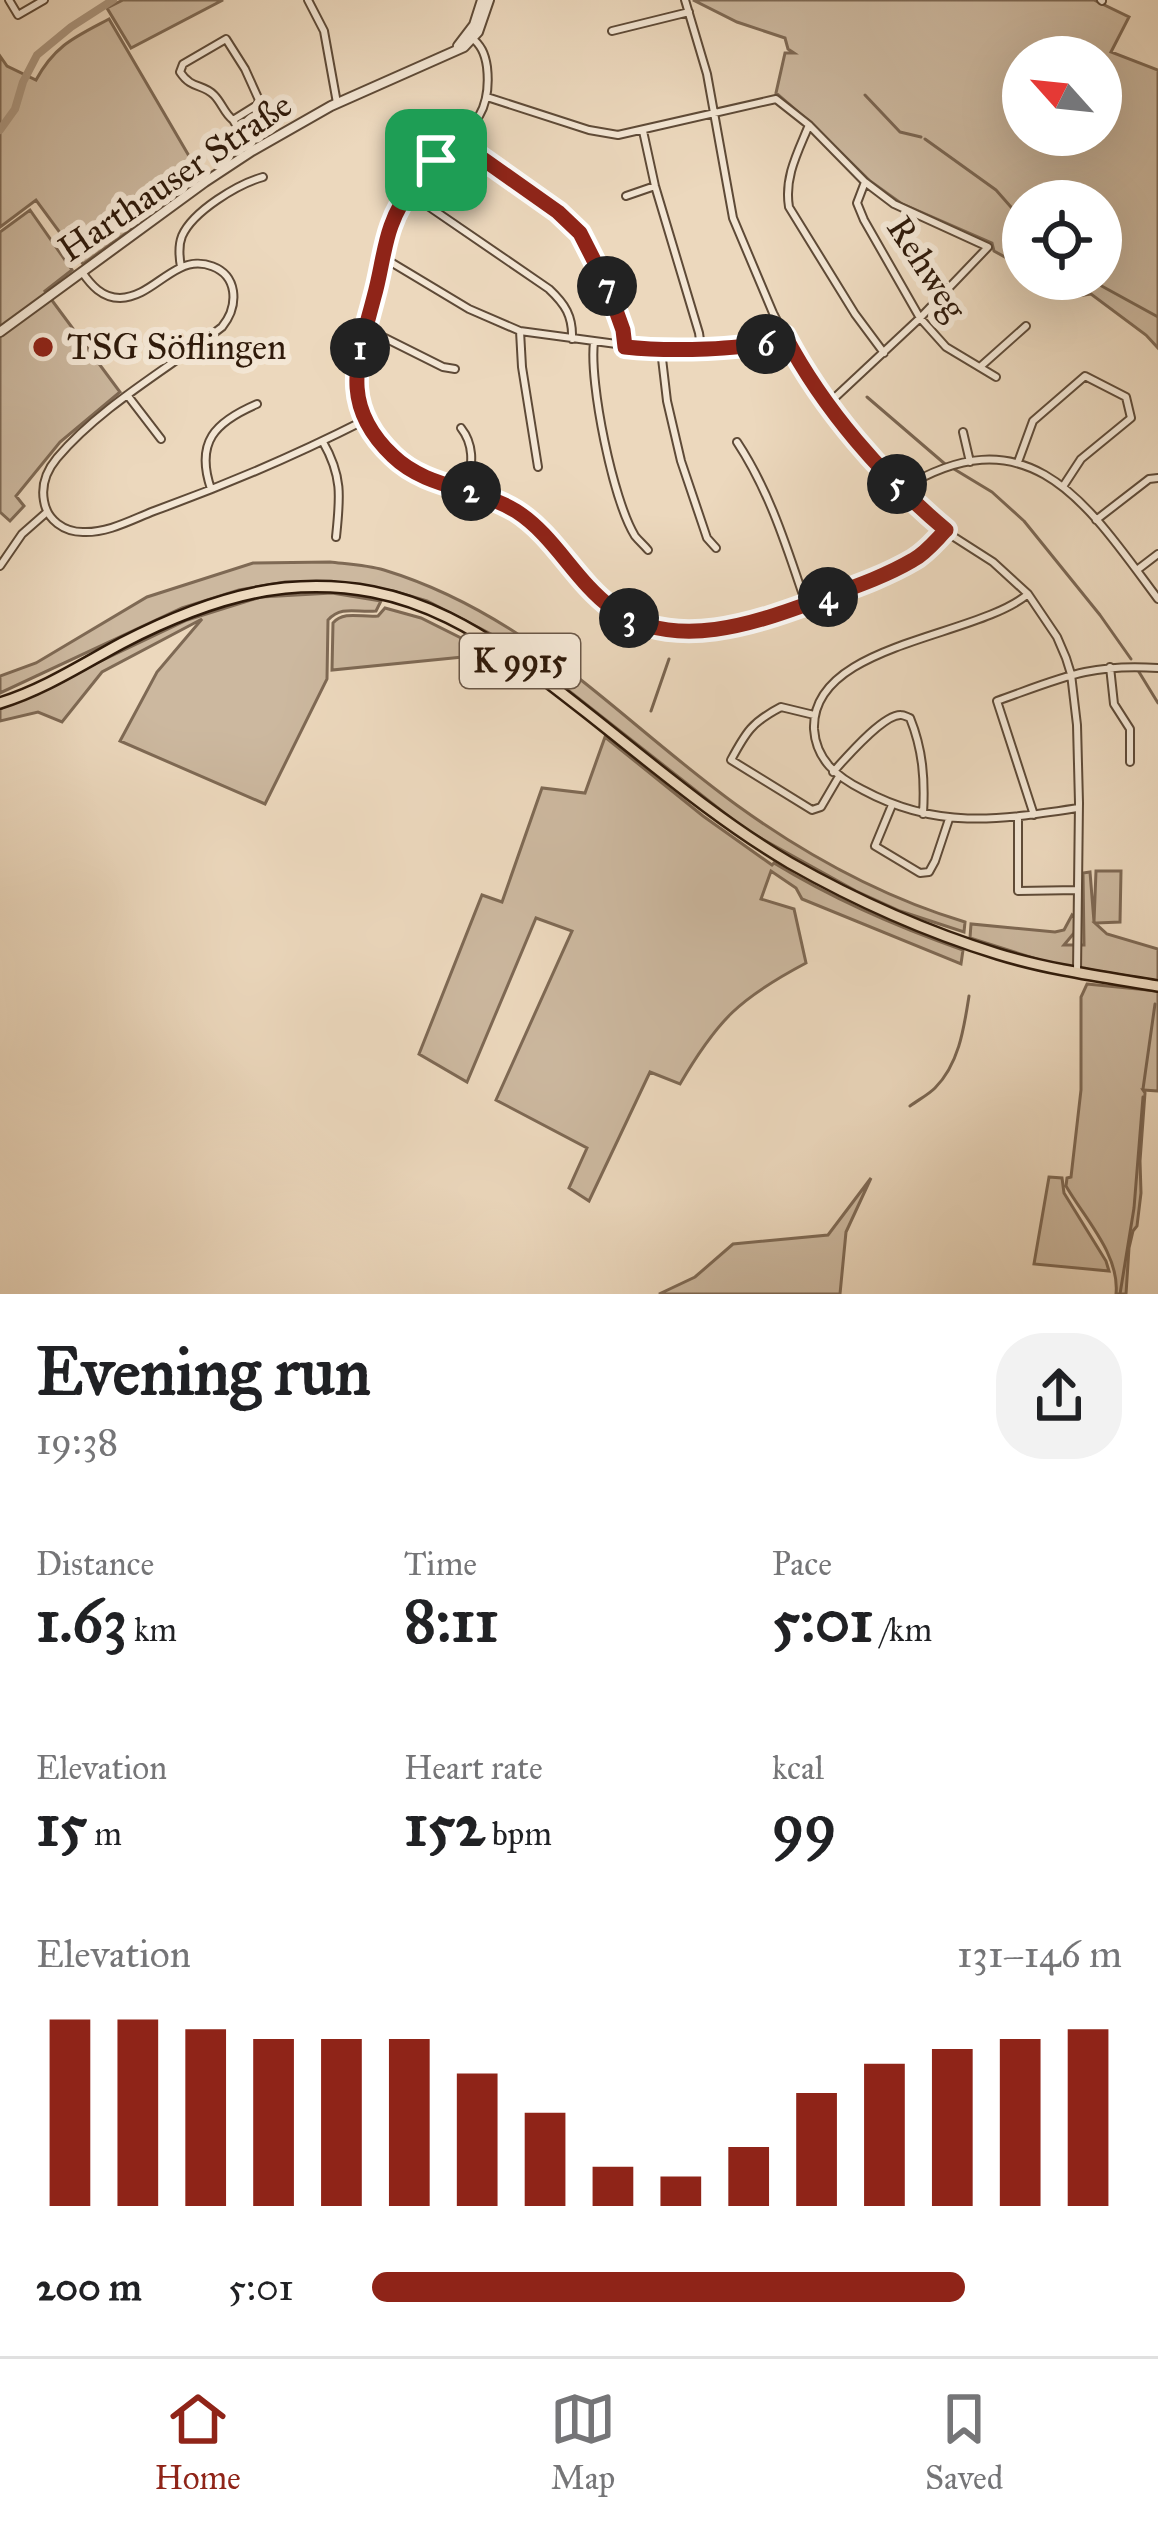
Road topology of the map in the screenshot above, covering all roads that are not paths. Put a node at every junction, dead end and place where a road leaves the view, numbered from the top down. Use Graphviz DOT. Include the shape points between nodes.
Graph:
graph roads {
  1 [pos="9,0"];
  2 [pos="44,0"];
  3 [pos="308,0"];
  4 [pos="486,0"];
  5 [pos="685,0"];
  6 [pos="689,12"];
  7 [pos="612,31"];
  8 [pos="470,36"];
  9 [pos="488,97"];
  10 [pos="337,104"];
  11 [pos="714,114"];
  12 [pos="232,120"];
  13 [pos="809,125"];
  14 [pos="643,130"];
  15 [pos="459,142"];
  16 [pos="252,151"];
  17 [pos="263,177"];
  18 [pos="865,182"];
  19 [pos="655,186"];
  20 [pos="409,193"];
  21 [pos="626,196"];
  22 [pos="384,258"];
  23 [pos="181,267"];
  24 [pos="82,272"];
  25 [pos="920,318"];
  26 [pos="1026,326"];
  27 [pos="365,328"];
  28 [pos="520,331"];
  29 [pos="0,332"];
  30 [pos="785,336"];
  31 [pos="572,339"];
  32 [pos="594,342"];
  33 [pos="625,347"];
  34 [pos="701,347"];
  35 [pos="661,350"];
  36 [pos="884,353"];
  37 [pos="980,367"];
  38 [pos="455,369"];
  39 [pos="996,377"];
  40 [pos="128,397"];
  41 [pos="257,404"];
  42 [pos="828,404"];
  43 [pos="365,420"];
  44 [pos="461,428"];
  45 [pos="963,432"];
  46 [pos="161,439"];
  47 [pos="323,442"];
  48 [pos="737,442"];
  49 [pos="970,462"];
  50 [pos="1018,462"];
  51 [pos="538,467"];
  52 [pos="1158,478"];
  53 [pos="1064,484"];
  54 [pos="212,489"];
  55 [pos="902,489"];
  56 [pos="468,490"];
  57 [pos="47,512"];
  58 [pos="1096,520"];
  59 [pos="944,529"];
  60 [pos="336,538"];
  61 [pos="716,548"];
  62 [pos="648,550"];
  63 [pos="1158,554"];
  64 [pos="0,566"];
  65 [pos="1137,571"];
  66 [pos="1028,593"];
  67 [pos="1158,599"];
  68 [pos="806,604"];
  69 [pos="1110,667"];
  70 [pos="1158,668"];
  71 [pos="1071,674"];
  72 [pos="0,703"];
  73 [pos="814,715"];
  74 [pos="1130,762"];
  75 [pos="836,774"];
  76 [pos="892,805"];
  77 [pos="1079,808"];
  78 [pos="923,814"];
  79 [pos="1034,815"];
  80 [pos="1018,817"];
  81 [pos="949,819"];
  82 [pos="1078,890"];
  83 [pos="1077,973"];
  84 [pos="1158,986"];
  1 -- 2 [label="street" via="18,15"];
  3 -- 10 [label="street" via="324,31"];
  4 -- 8 [label="street"];
  5 -- 6 [label="street"];
  6 -- 7 [label="street"];
  6 -- 11 [label="street"];
  8 -- 9 [label="street" via="486,59"];
  8 -- 10 [label="street, Harthauser Straße" via="464,47"];
  9 -- 14 [label="street" via="601,133"];
  9 -- 15 [label="street"];
  10 -- 16 [label="street, Harthauser Straße"];
  11 -- 13 [label="street" via="776,99"];
  11 -- 14 [label="street"];
  11 -- 30 [label="street" via="740,240"];
  12 -- 12 [label="street" via="259,100 226,39 180,72 214,94"];
  12 -- 16 [label="street"];
  13 -- 18 [label="street"];
  13 -- 36 [label="street" via="789,176 789,207"];
  14 -- 19 [label="street"];
  15 -- 20 [label="street"];
  15 -- 33 [label="street" via="580,233"];
  16 -- 24 [label="street, Harthauser Straße"];
  17 -- 23 [label="street" via="214,202 190,225"];
  18 -- 25 [label="street, Rehweg" via="857,203"];
  18 -- 25 [label="street" via="988,247"];
  19 -- 21 [label="street"];
  19 -- 34 [label="street"];
  20 -- 22 [label="street"];
  20 -- 31 [label="street" via="549,289 571,316"];
  22 -- 27 [label="street"];
  22 -- 28 [label="street"];
  23 -- 24 [label="street" via="119,298 98,291"];
  23 -- 40 [label="street" via="207,264 226,274 232,312"];
  24 -- 29 [label="street, Harthauser Straße"];
  25 -- 36 [label="street"];
  25 -- 37 [label="street, Rehweg" via="946,347"];
  26 -- 37 [label="street, Rehweg"];
  27 -- 38 [label="street"];
  27 -- 43 [label="street" via="356,375"];
  28 -- 31 [label="street"];
  28 -- 51 [label="street"];
  30 -- 34 [label="street"];
  30 -- 42 [label="street"];
  31 -- 32 [label="street"];
  32 -- 33 [label="street"];
  32 -- 62 [label="street" via="615,483"];
  33 -- 35 [label="street"];
  34 -- 35 [label="street"];
  35 -- 61 [label="street" via="681,461"];
  36 -- 42 [label="street"];
  37 -- 39 [label="street, Rehweg"];
  40 -- 46 [label="street"];
  40 -- 57 [label="street" via="50,467"];
  41 -- 54 [label="street" via="232,415 205,448"];
  42 -- 55 [label="street"];
  43 -- 47 [label="street"];
  43 -- 56 [label="street" via="412,472"];
  44 -- 56 [label="street" via="472,455"];
  45 -- 49 [label="street"];
  47 -- 54 [label="street"];
  47 -- 60 [label="street" via="340,488"];
  48 -- 68 [label="street" via="776,514"];
  49 -- 50 [label="street"];
  49 -- 55 [label="street"];
  50 -- 53 [label="street"];
  50 -- 53 [label="street" via="1033,421 1085,376 1126,398 1132,418 1081,459"];
  52 -- 58 [label="street"];
  53 -- 58 [label="street"];
  54 -- 57 [label="street" via="94,531 66,529"];
  55 -- 59 [label="street"];
  56 -- 68 [label="street" via="517,512 610,607 647,626 726,629"];
  57 -- 64 [label="street"];
  58 -- 65 [label="street"];
  59 -- 66 [label="street"];
  59 -- 68 [label="street" via="913,560"];
  63 -- 65 [label="street"];
  65 -- 67 [label="street"];
  66 -- 71 [label="street"];
  66 -- 73 [label="street" via="843,674"];
  69 -- 70 [label="street"];
  69 -- 71 [label="street"];
  69 -- 74 [label="street" via="1114,704 1130,729"];
  71 -- 77 [label="street"];
  71 -- 79 [label="street" via="997,700"];
  72 -- 83 [label="main road, K 9915" via="239,596 326,586 388,596 501,646 793,864 949,936"];
  73 -- 75 [label="street" via="820,753"];
  73 -- 75 [label="street" via="781,707 758,719 731,760 812,810"];
  75 -- 76 [label="street"];
  75 -- 78 [label="street" via="891,717 910,718 923,763"];
  76 -- 78 [label="street"];
  76 -- 81 [label="street" via="875,846 920,873 935,862"];
  77 -- 79 [label="street"];
  77 -- 82 [label="street"];
  78 -- 81 [label="street"];
  79 -- 80 [label="street"];
  80 -- 81 [label="street"];
  80 -- 82 [label="street" via="1018,891"];
  82 -- 83 [label="street"];
  83 -- 84 [label="main road, K 9915"];
}
